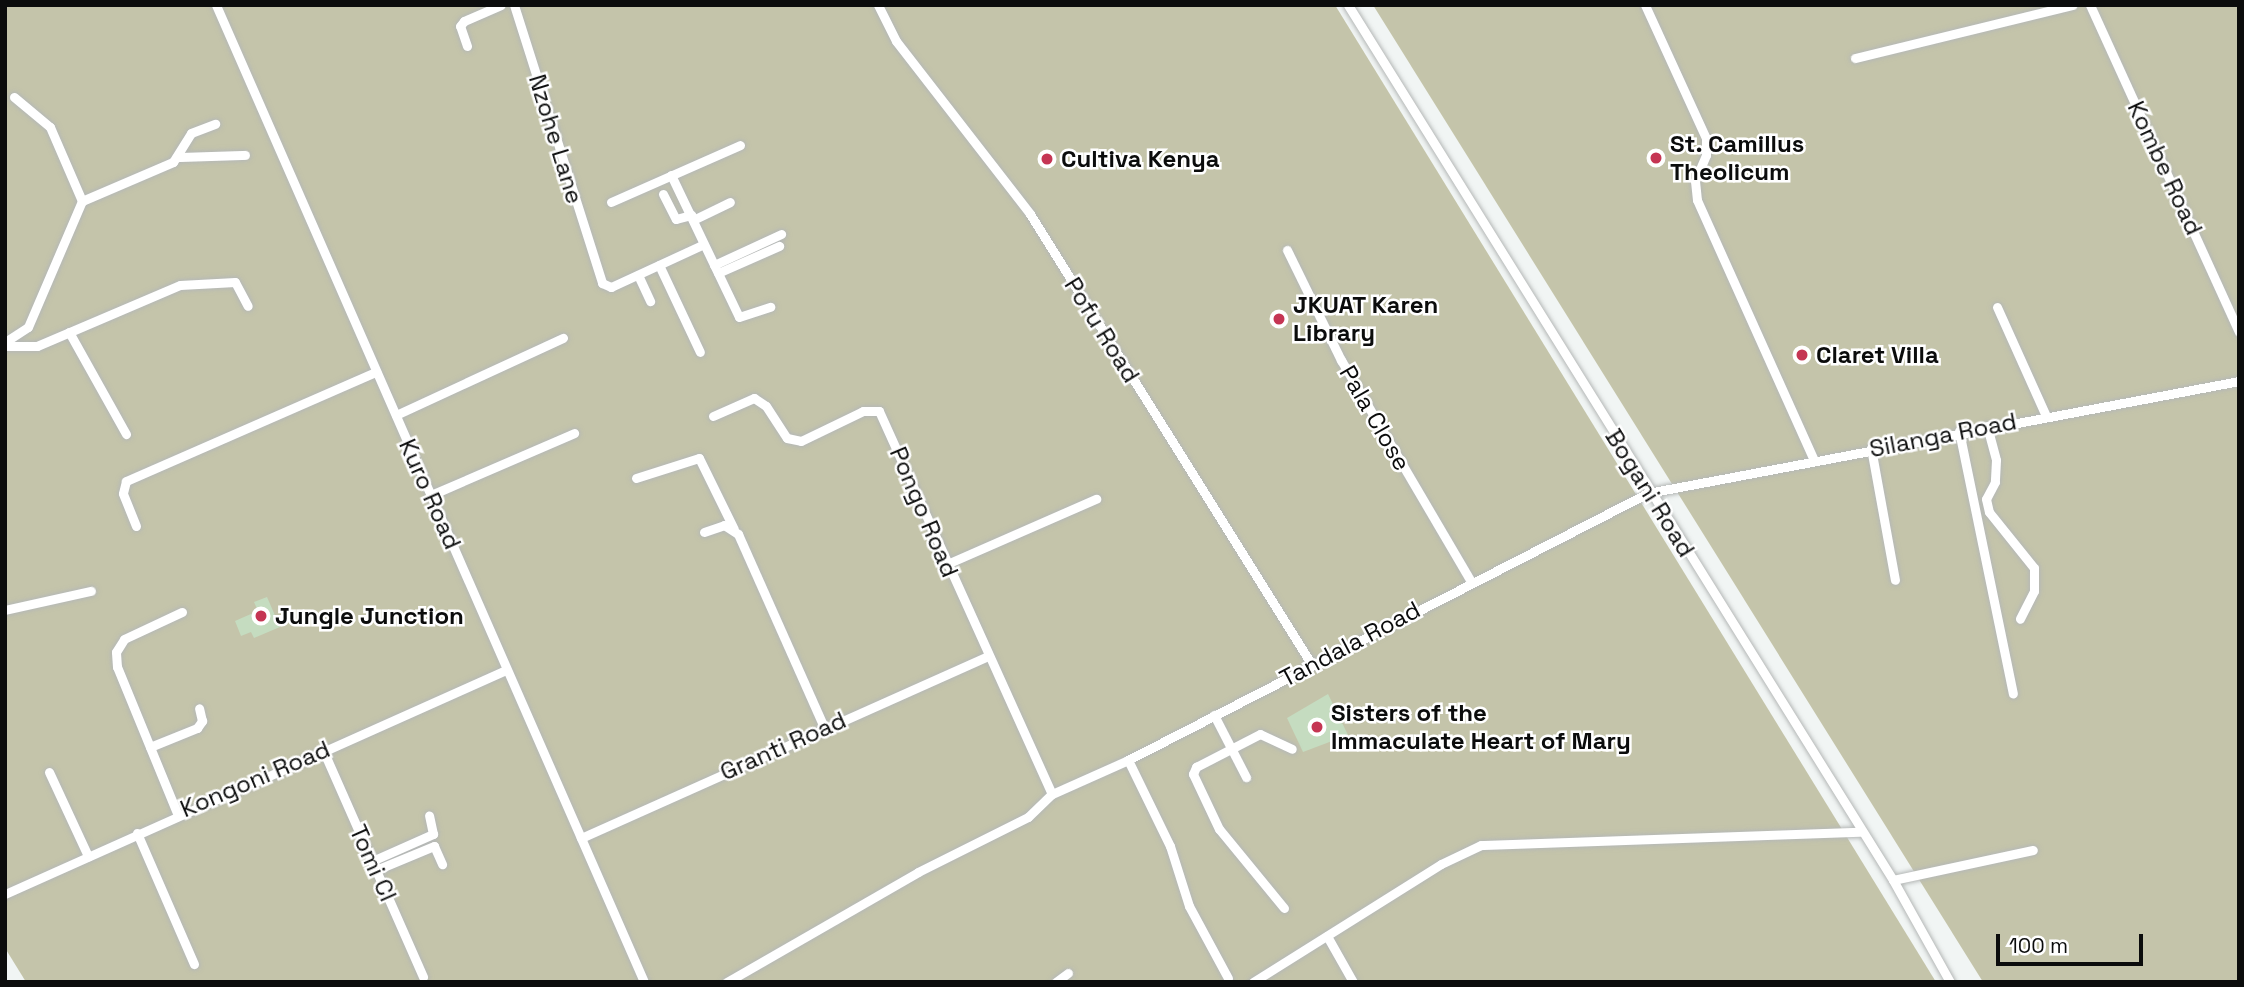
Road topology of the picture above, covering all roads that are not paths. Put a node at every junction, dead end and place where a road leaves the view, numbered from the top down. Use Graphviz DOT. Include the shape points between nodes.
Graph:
graph roads {
  1 [pos="501,5"];
  2 [pos="514,5"];
  3 [pos="878,5"];
  4 [pos="1348,5"];
  5 [pos="1645,5"];
  6 [pos="2073,5"];
  7 [pos="2090,5"];
  8 [pos="217,6"];
  9 [pos="467,46"];
  10 [pos="1855,58"];
  11 [pos="14,97"];
  12 [pos="215,124"];
  13 [pos="740,145"];
  14 [pos="245,155"];
  15 [pos="177,158"];
  16 [pos="671,175"];
  17 [pos="663,194"];
  18 [pos="82,201"];
  19 [pos="611,202"];
  20 [pos="730,202"];
  21 [pos="692,218"];
  22 [pos="781,234"];
  23 [pos="704,244"];
  24 [pos="779,246"];
  25 [pos="1287,250"];
  26 [pos="659,265"];
  27 [pos="716,269"];
  28 [pos="638,275"];
  29 [pos="650,301"];
  30 [pos="248,306"];
  31 [pos="770,307"];
  32 [pos="1997,307"];
  33 [pos="2239,331"];
  34 [pos="69,332"];
  35 [pos="563,338"];
  36 [pos="5,344"];
  37 [pos="700,352"];
  38 [pos="376,373"];
  39 [pos="2239,381"];
  40 [pos="396,415"];
  41 [pos="713,416"];
  42 [pos="2046,416"];
  43 [pos="1987,426"];
  44 [pos="1959,431"];
  45 [pos="574,433"];
  46 [pos="126,434"];
  47 [pos="1871,447"];
  48 [pos="1814,460"];
  49 [pos="636,478"];
  50 [pos="1648,493"];
  51 [pos="431,495"];
  52 [pos="1096,499"];
  53 [pos="136,526"];
  54 [pos="734,529"];
  55 [pos="704,532"];
  56 [pos="947,564"];
  57 [pos="1470,580"];
  58 [pos="1895,580"];
  59 [pos="91,591"];
  60 [pos="5,610"];
  61 [pos="182,612"];
  62 [pos="2020,619"];
  63 [pos="988,656"];
  64 [pos="1312,665"];
  65 [pos="506,670"];
  66 [pos="2013,693"];
  67 [pos="199,708"];
  68 [pos="1214,715"];
  69 [pos="824,727"];
  70 [pos="150,747"];
  71 [pos="1231,749"];
  72 [pos="1292,749"];
  73 [pos="323,750"];
  74 [pos="1128,760"];
  75 [pos="49,772"];
  76 [pos="1246,777"];
  77 [pos="1052,794"];
  78 [pos="177,813"];
  79 [pos="429,815"];
  80 [pos="1862,832"];
  81 [pos="137,833"];
  82 [pos="580,838"];
  83 [pos="2033,850"];
  84 [pos="88,856"];
  85 [pos="442,864"];
  86 [pos="374,865"];
  87 [pos="1893,880"];
  88 [pos="5,894"];
  89 [pos="1284,908"];
  90 [pos="1326,936"];
  91 [pos="194,964"];
  92 [pos="1068,973"];
  93 [pos="422,976"];
  94 [pos="1228,978"];
  95 [pos="644,982"];
  96 [pos="727,982"];
  97 [pos="1056,982"];
  98 [pos="1252,982"];
  99 [pos="1353,982"];
  100 [pos="1951,982"];
  1 -- 9 [label="street" via="464,20 460,26"];
  2 -- 28 [label="street, Nzohe Lane" via="598,273 611,287"];
  3 -- 64 [label="street, Pofu Road" via="896,41 1030,214"];
  4 -- 50 [label="street, Bogani Road"];
  5 -- 48 [label="street" via="1706,138 1706,155 1695,181 1697,200"];
  6 -- 10 [label="street"];
  7 -- 33 [label="street, Kombe Road"];
  8 -- 38 [label="street, Kuro Road"];
  11 -- 18 [label="street" via="46,120"];
  12 -- 15 [label="street" via="191,132"];
  13 -- 16 [label="street"];
  14 -- 15 [label="street"];
  15 -- 18 [label="street"];
  16 -- 19 [label="street"];
  16 -- 21 [label="street"];
  17 -- 21 [label="street" via="676,219"];
  18 -- 36 [label="street" via="28,327"];
  20 -- 21 [label="street"];
  21 -- 23 [label="street"];
  22 -- 27 [label="street"];
  23 -- 26 [label="street"];
  23 -- 27 [label="street"];
  24 -- 27 [label="street"];
  25 -- 57 [label="street, Pala Close" via="1341,360"];
  26 -- 28 [label="street"];
  26 -- 37 [label="street"];
  27 -- 31 [label="street" via="741,319"];
  28 -- 29 [label="street"];
  30 -- 34 [label="street" via="235,282 180,285"];
  32 -- 42 [label="street"];
  34 -- 36 [label="street" via="29,348"];
  34 -- 46 [label="street"];
  35 -- 40 [label="street"];
  38 -- 40 [label="street, Kuro Road"];
  38 -- 53 [label="street" via="126,481 123,493"];
  39 -- 42 [label="street, Silanga Road"];
  40 -- 51 [label="street, Kuro Road"];
  41 -- 56 [label="street, Pongo Road" via="754,398 766,406 787,438 801,441 863,411 879,411"];
  42 -- 43 [label="street, Silanga Road"];
  43 -- 44 [label="street, Silanga Road"];
  43 -- 62 [label="street" via="1996,460 1986,499 1989,512 2034,568 2034,591"];
  44 -- 47 [label="street, Silanga Road"];
  44 -- 66 [label="street"];
  45 -- 51 [label="street"];
  47 -- 48 [label="street, Silanga Road"];
  47 -- 58 [label="street"];
  48 -- 50 [label="street, Silanga Road"];
  49 -- 54 [label="street" via="689,457 702,459"];
  50 -- 57 [label="street, Tandala Road"];
  50 -- 80 [label="street, Bogani Road"];
  51 -- 65 [label="street, Kuro Road"];
  52 -- 56 [label="street"];
  54 -- 55 [label="street" via="724,525"];
  54 -- 69 [label="street"];
  56 -- 63 [label="street, Pongo Road"];
  57 -- 64 [label="street, Tandala Road"];
  59 -- 60 [label="street"];
  61 -- 70 [label="street" via="124,639 116,652"];
  63 -- 69 [label="street, Granti Road"];
  63 -- 77 [label="street, Pongo Road"];
  64 -- 68 [label="street, Tandala Road"];
  65 -- 73 [label="street, Kongoni Road"];
  65 -- 82 [label="street, Kuro Road"];
  67 -- 70 [label="street" via="202,721 197,728"];
  68 -- 71 [label="street"];
  68 -- 74 [label="street, Tandala Road"];
  69 -- 82 [label="street, Granti Road"];
  70 -- 78 [label="street"];
  71 -- 72 [label="street" via="1260,734"];
  71 -- 76 [label="street"];
  71 -- 89 [label="street" via="1196,767 1193,774 1219,829"];
  73 -- 78 [label="street, Kongoni Road"];
  73 -- 86 [label="street, Tomi Cl"];
  74 -- 77 [label="street, Tandala Road"];
  74 -- 94 [label="street" via="1170,846 1189,906"];
  75 -- 84 [label="street"];
  77 -- 96 [label="street, Tandala Road" via="1033,815 918,872"];
  78 -- 81 [label="street, Kongoni Road"];
  79 -- 86 [label="street" via="433,834"];
  80 -- 87 [label="street, Bogani Road"];
  80 -- 90 [label="street" via="1481,845 1440,864"];
  81 -- 84 [label="street, Kongoni Road"];
  81 -- 91 [label="street"];
  82 -- 95 [label="street, Kuro Road"];
  83 -- 87 [label="street"];
  84 -- 88 [label="street, Kongoni Road"];
  85 -- 86 [label="street" via="435,846"];
  86 -- 93 [label="street, Tomi Cl"];
  87 -- 100 [label="street, Bogani Road"];
  90 -- 98 [label="street"];
  90 -- 99 [label="street"];
  92 -- 97 [label="street"];
}
